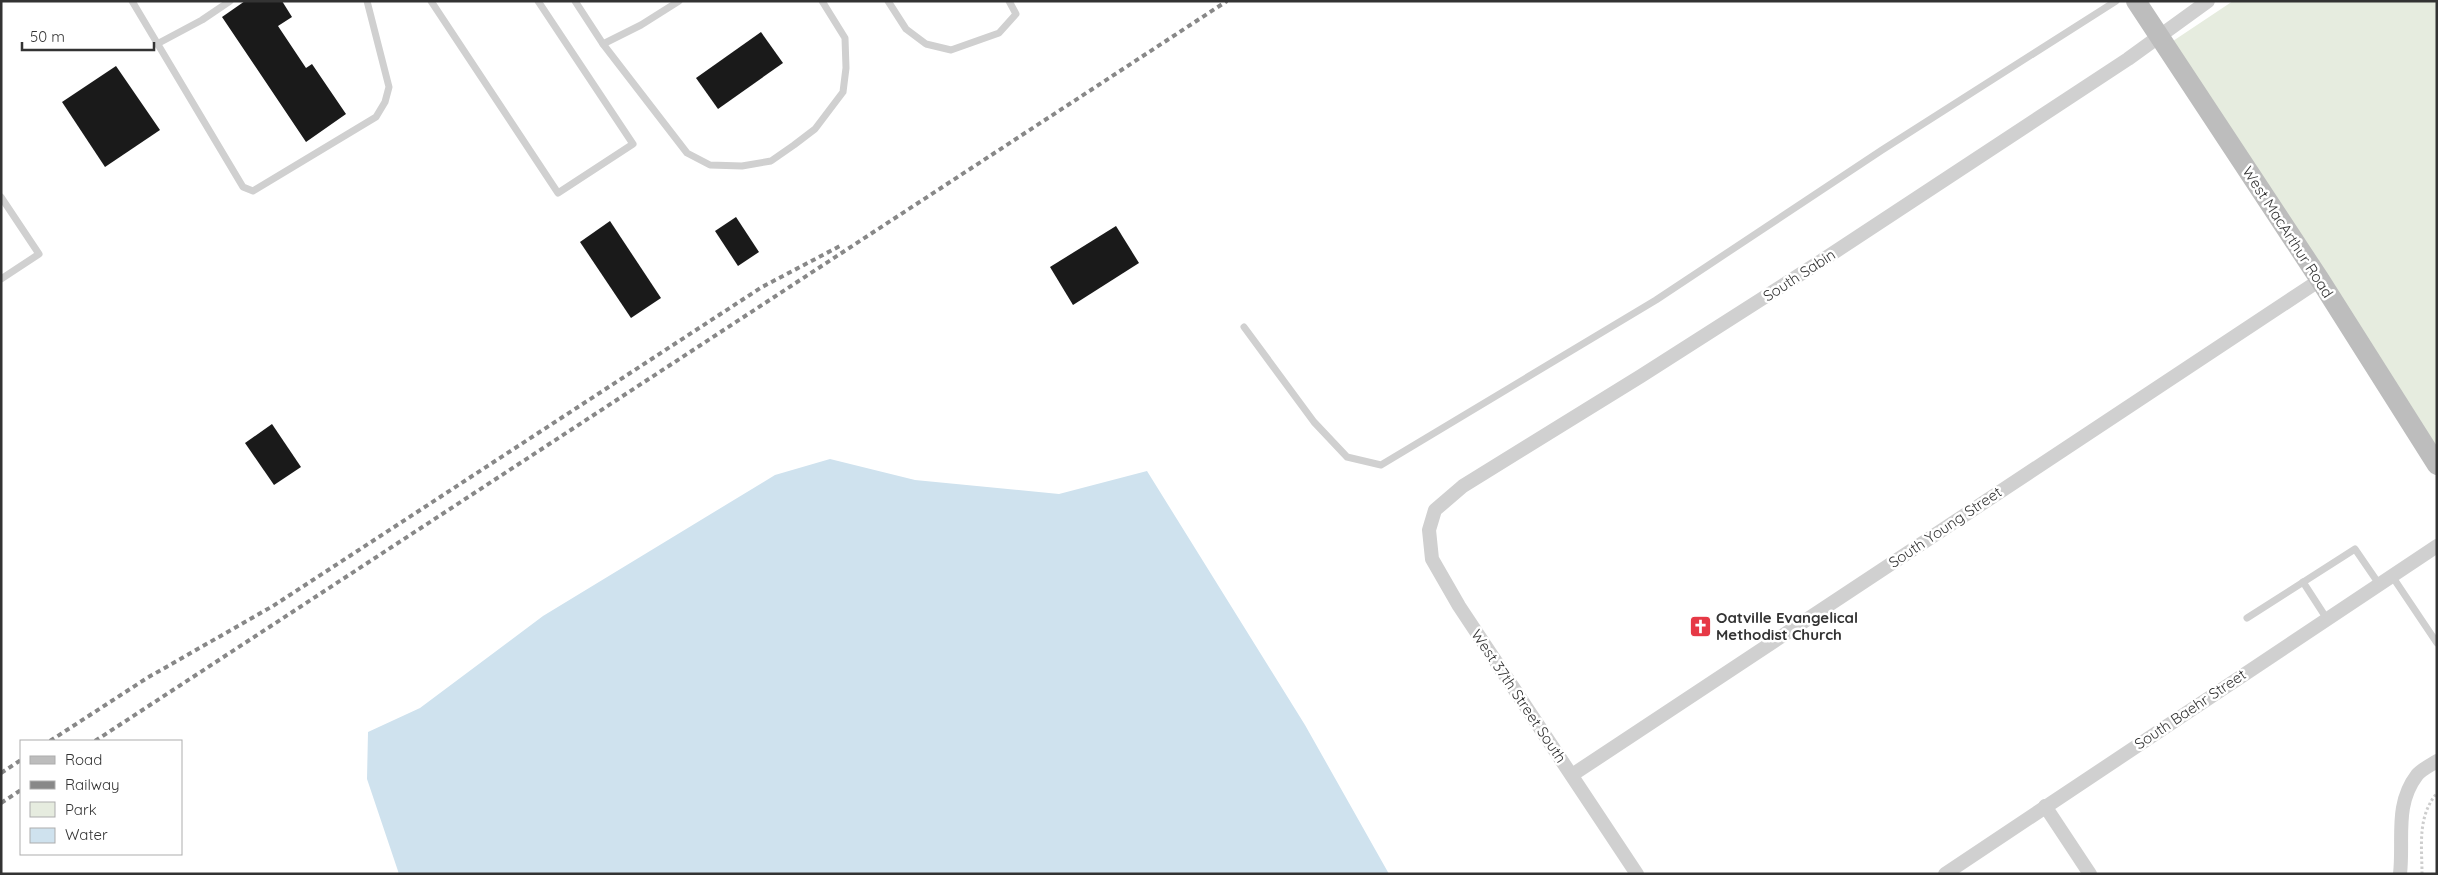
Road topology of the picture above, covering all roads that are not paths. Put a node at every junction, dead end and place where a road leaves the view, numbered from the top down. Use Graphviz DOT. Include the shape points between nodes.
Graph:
graph roads {
  1 [pos="132,1"];
  2 [pos="230,1"];
  3 [pos="367,1"];
  4 [pos="431,1"];
  5 [pos="538,1"];
  6 [pos="575,1"];
  7 [pos="679,1"];
  8 [pos="822,1"];
  9 [pos="888,1"];
  10 [pos="1009,1"];
  11 [pos="2116,1"];
  12 [pos="2136,1"];
  13 [pos="2208,1"];
  14 [pos="2159,34"];
  15 [pos="157,44"];
  16 [pos="603,44"];
  17 [pos="1,197"];
  18 [pos="1,279"];
  19 [pos="2320,280"];
  20 [pos="1244,326"];
  21 [pos="2437,465"];
  22 [pos="1435,510"];
  23 [pos="2437,546"];
  24 [pos="2392,576"];
  25 [pos="2303,582"];
  26 [pos="2379,584"];
  27 [pos="2247,618"];
  28 [pos="2327,619"];
  29 [pos="2437,642"];
  30 [pos="2437,761"];
  31 [pos="1572,775"];
  32 [pos="2045,806"];
  33 [pos="1637,874"];
  34 [pos="1945,874"];
  35 [pos="2090,874"];
  36 [pos="2400,874"];
  1 -- 15 [label="lane"];
  2 -- 15 [label="lane"];
  3 -- 15 [label="lane" via="389,87 385,102 376,117 253,191 243,187"];
  4 -- 5 [label="lane" via="558,193 632,144"];
  6 -- 16 [label="lane"];
  7 -- 16 [label="lane"];
  8 -- 16 [label="lane" via="846,38 843,92 815,129 771,161 742,166 710,165 687,153"];
  9 -- 10 [label="lane" via="906,29 926,44 951,50 999,33 1016,14"];
  11 -- 20 [label="lane" via="1882,150 1656,300 1381,465 1347,457 1314,422"];
  12 -- 14 [label="street, West MacArthur Road"];
  13 -- 14 [label="street, South Sabin"];
  14 -- 19 [label="street, West MacArthur Road"];
  14 -- 22 [label="street, South Sabin" via="2128,59 1818,264 1463,486"];
  17 -- 18 [label="lane" via="38,254"];
  19 -- 21 [label="street, West MacArthur Road"];
  19 -- 31 [label="street, South Young Street"];
  22 -- 31 [label="street, West 37th Street South" via="1429,530 1432,559 1459,606"];
  23 -- 24 [label="street, South Baehr Street"];
  24 -- 26 [label="street, South Baehr Street"];
  24 -- 29 [label="lane"];
  25 -- 26 [label="lane" via="2355,549"];
  25 -- 27 [label="lane"];
  25 -- 28 [label="lane"];
  26 -- 28 [label="street, South Baehr Street"];
  28 -- 32 [label="street, South Baehr Street"];
  30 -- 36 [label="street" via="2418,774 2402,803"];
  31 -- 33 [label="street, West 37th Street South"];
  32 -- 34 [label="street, South Baehr Street"];
  32 -- 35 [label="street"];
}
